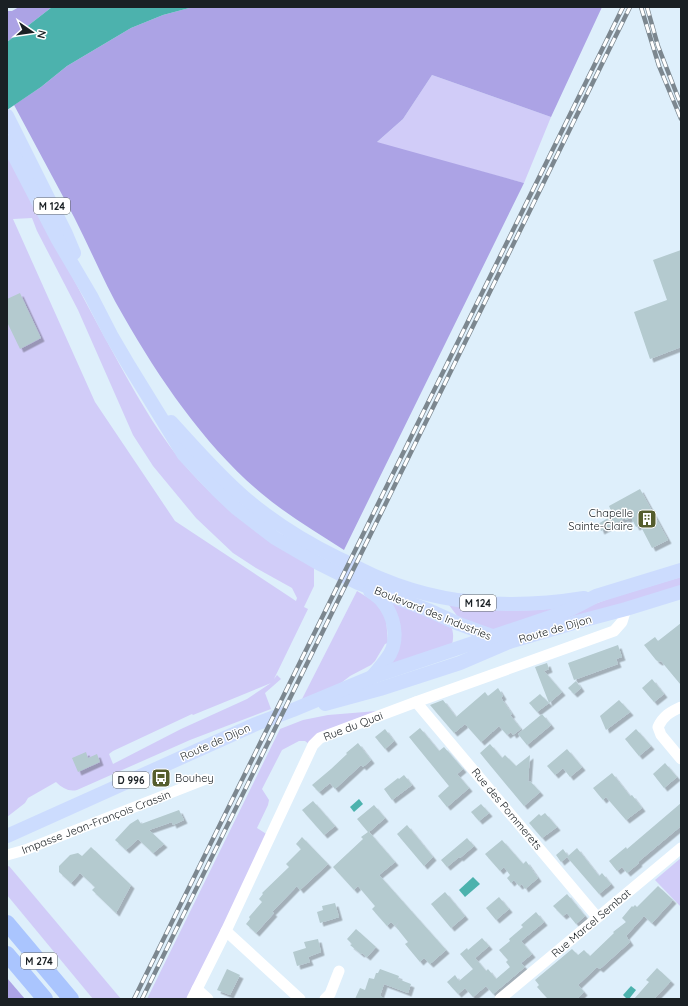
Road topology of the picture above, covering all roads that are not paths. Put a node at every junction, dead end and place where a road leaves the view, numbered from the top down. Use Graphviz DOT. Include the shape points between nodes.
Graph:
graph roads {
  1 [pos="7,117"];
  2 [pos="7,142"];
  3 [pos="91,296"];
  4 [pos="681,570"];
  5 [pos="361,577"];
  6 [pos="681,592"];
  7 [pos="426,594"];
  8 [pos="596,596"];
  9 [pos="626,609"];
  10 [pos="456,622"];
  11 [pos="493,637"];
  12 [pos="509,642"];
  13 [pos="454,650"];
  14 [pos="432,672"];
  15 [pos="372,677"];
  16 [pos="416,702"];
  17 [pos="681,707"];
  18 [pos="293,710"];
  19 [pos="681,759"];
  20 [pos="206,779"];
  21 [pos="7,836"];
  22 [pos="681,848"];
  23 [pos="7,855"];
  24 [pos="597,917"];
  25 [pos="7,923"];
  26 [pos="226,931"];
  27 [pos="7,954"];
  28 [pos="339,971"];
  29 [pos="194,994"];
  30 [pos="45,999"];
  31 [pos="71,999"];
  32 [pos="208,999"];
  33 [pos="300,999"];
  34 [pos="325,999"];
  35 [pos="500,999"];
  1 -- 3 [label="main road, Boulevard des Industries / M 124" via="66,234"];
  2 -- 3 [label="main road, Boulevard des Industries / M 124" via="58,240"];
  3 -- 5 [label="main road, Boulevard des Industries / M 124" via="111,335 184,455 218,491 275,538"];
  4 -- 8 [label="main road, Route de Dijon"];
  5 -- 7 [label="main road, Boulevard des Industries / M 124" via="383,580"];
  5 -- 10 [label="main road, Boulevard des Industries / M 124"];
  5 -- 15 [label="main road, Boulevard des Industries / M 124" via="388,610 394,627 395,637 390,654"];
  6 -- 9 [label="main road, Route de Dijon"];
  7 -- 8 [label="main road, Boulevard des Industries / M 124" via="465,601 506,604 535,604"];
  7 -- 10 [label="main road, M 124" via="446,609"];
  8 -- 11 [label="main road, Route de Dijon" via="548,618"];
  9 -- 12 [label="main road, Route de Dijon"];
  9 -- 16 [label="street, Rue du Quai" via="622,622 614,631"];
  10 -- 11 [label="main road, Boulevard des Industries / M 124"];
  10 -- 13 [label="main road, M 124" via="458,639"];
  11 -- 12 [label="main road, Boulevard des Industries / M 124"];
  11 -- 13 [label="main road, Route de Dijon"];
  12 -- 14 [label="main road, Route de Dijon"];
  13 -- 14 [label="main road, Route de Dijon"];
  13 -- 15 [label="main road, Route de Dijon"];
  14 -- 18 [label="main road, Route de Dijon" via="329,703"];
  15 -- 18 [label="main road, Route de Dijon"];
  16 -- 24 [label="street, Rue des Pommerets"];
  16 -- 26 [label="street, Rue du Quai" via="320,738 313,745"];
  17 -- 19 [label="street" via="668,713 658,727 661,735"];
  18 -- 21 [label="main road, Route de Dijon / D 996" via="256,724"];
  20 -- 23 [label="street, Impasse Jean-François Crassin"];
  22 -- 24 [label="street, Rue Marcel Sembat"];
  24 -- 35 [label="street, Rue Marcel Sembat"];
  25 -- 31 [label="highway, M 274"];
  26 -- 29 [label="street, Rue du Quai"];
  26 -- 33 [label="street"];
  27 -- 30 [label="highway, M 274"];
  28 -- 34 [label="street" via="330,994"];
  29 -- 32 [label="street"];
}
